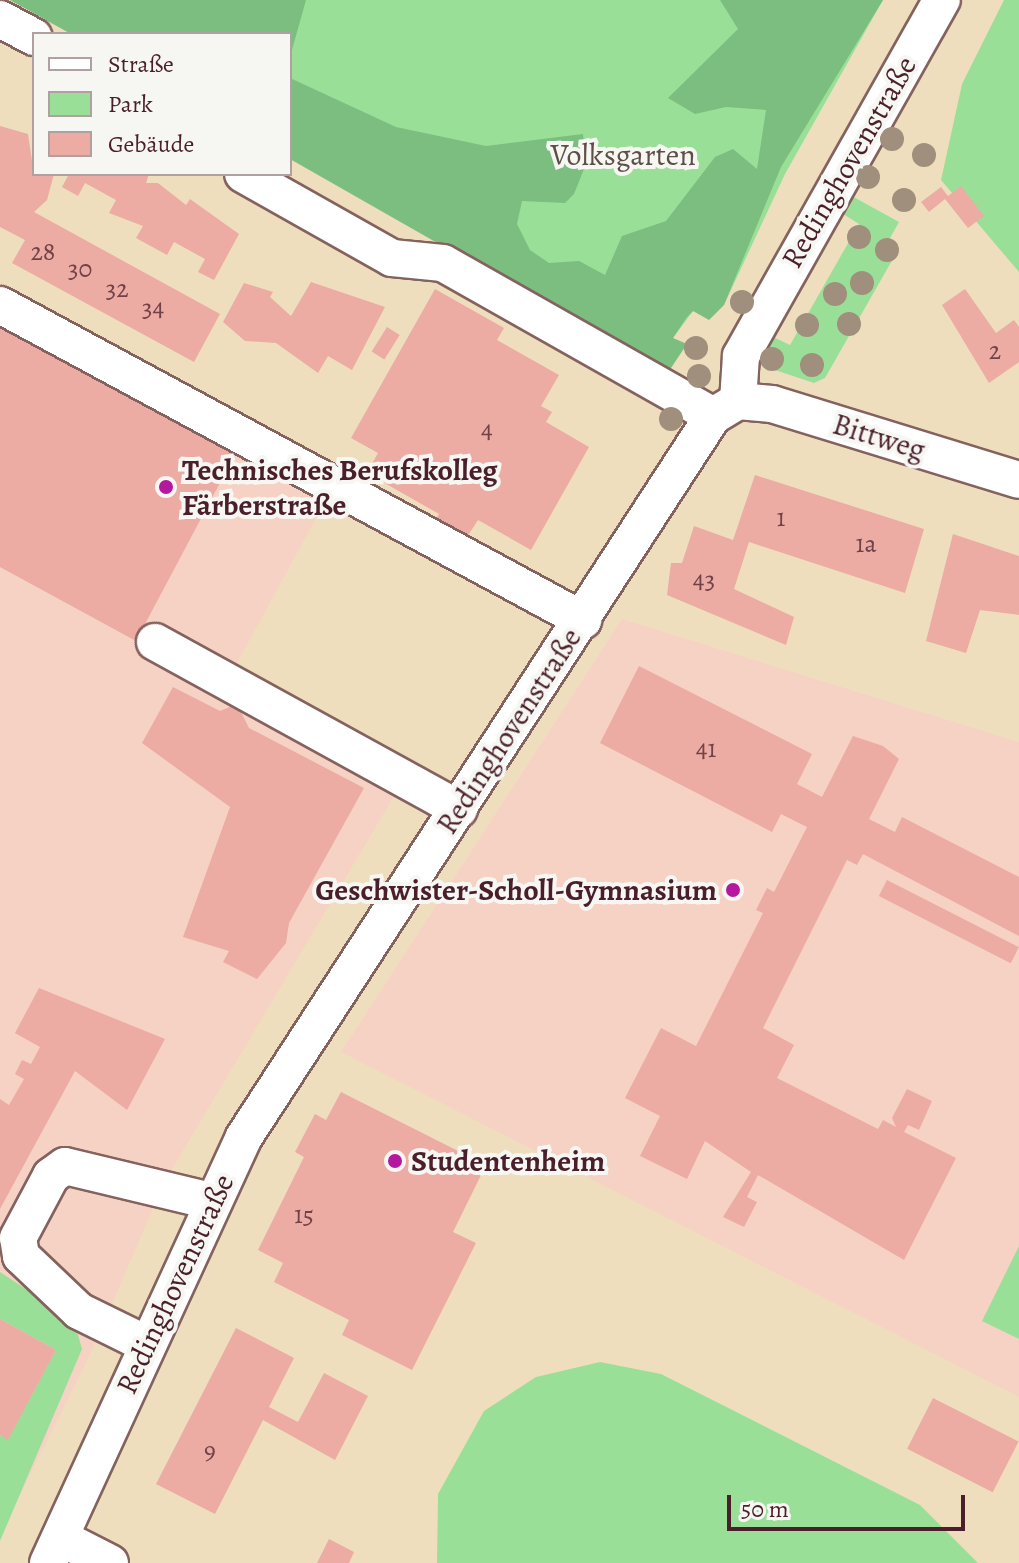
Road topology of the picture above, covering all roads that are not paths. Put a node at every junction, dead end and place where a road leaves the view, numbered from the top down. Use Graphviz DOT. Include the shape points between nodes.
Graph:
graph roads {
  1 [pos="942,0"];
  2 [pos="0,19"];
  3 [pos="32,36"];
  4 [pos="247,176"];
  5 [pos="0,305"];
  6 [pos="725,408"];
  7 [pos="1019,480"];
  8 [pos="583,620"];
  9 [pos="155,642"];
  10 [pos="459,809"];
  11 [pos="211,1201"];
  12 [pos="146,1344"];
  13 [pos="54,1550"];
  14 [pos="110,1563"];
  1 -- 6 [label="street, Redinghovenstraße" via="741,356"];
  2 -- 3 [label="street"];
  4 -- 6 [label="street" via="392,258 443,263"];
  5 -- 8 [label="street"];
  6 -- 7 [label="street, Bittweg" via="772,404"];
  6 -- 8 [label="street, Redinghovenstraße"];
  8 -- 10 [label="street, Redinghovenstraße"];
  9 -- 10 [label="street"];
  10 -- 11 [label="street, Redinghovenstraße" via="288,1066"];
  11 -- 12 [label="street, Redinghovenstraße"];
  11 -- 12 [label="street" via="65,1166 51,1176 18,1238 21,1256 79,1311"];
  12 -- 13 [label="street, Redinghovenstraße"];
  13 -- 14 [label="street"];
}
